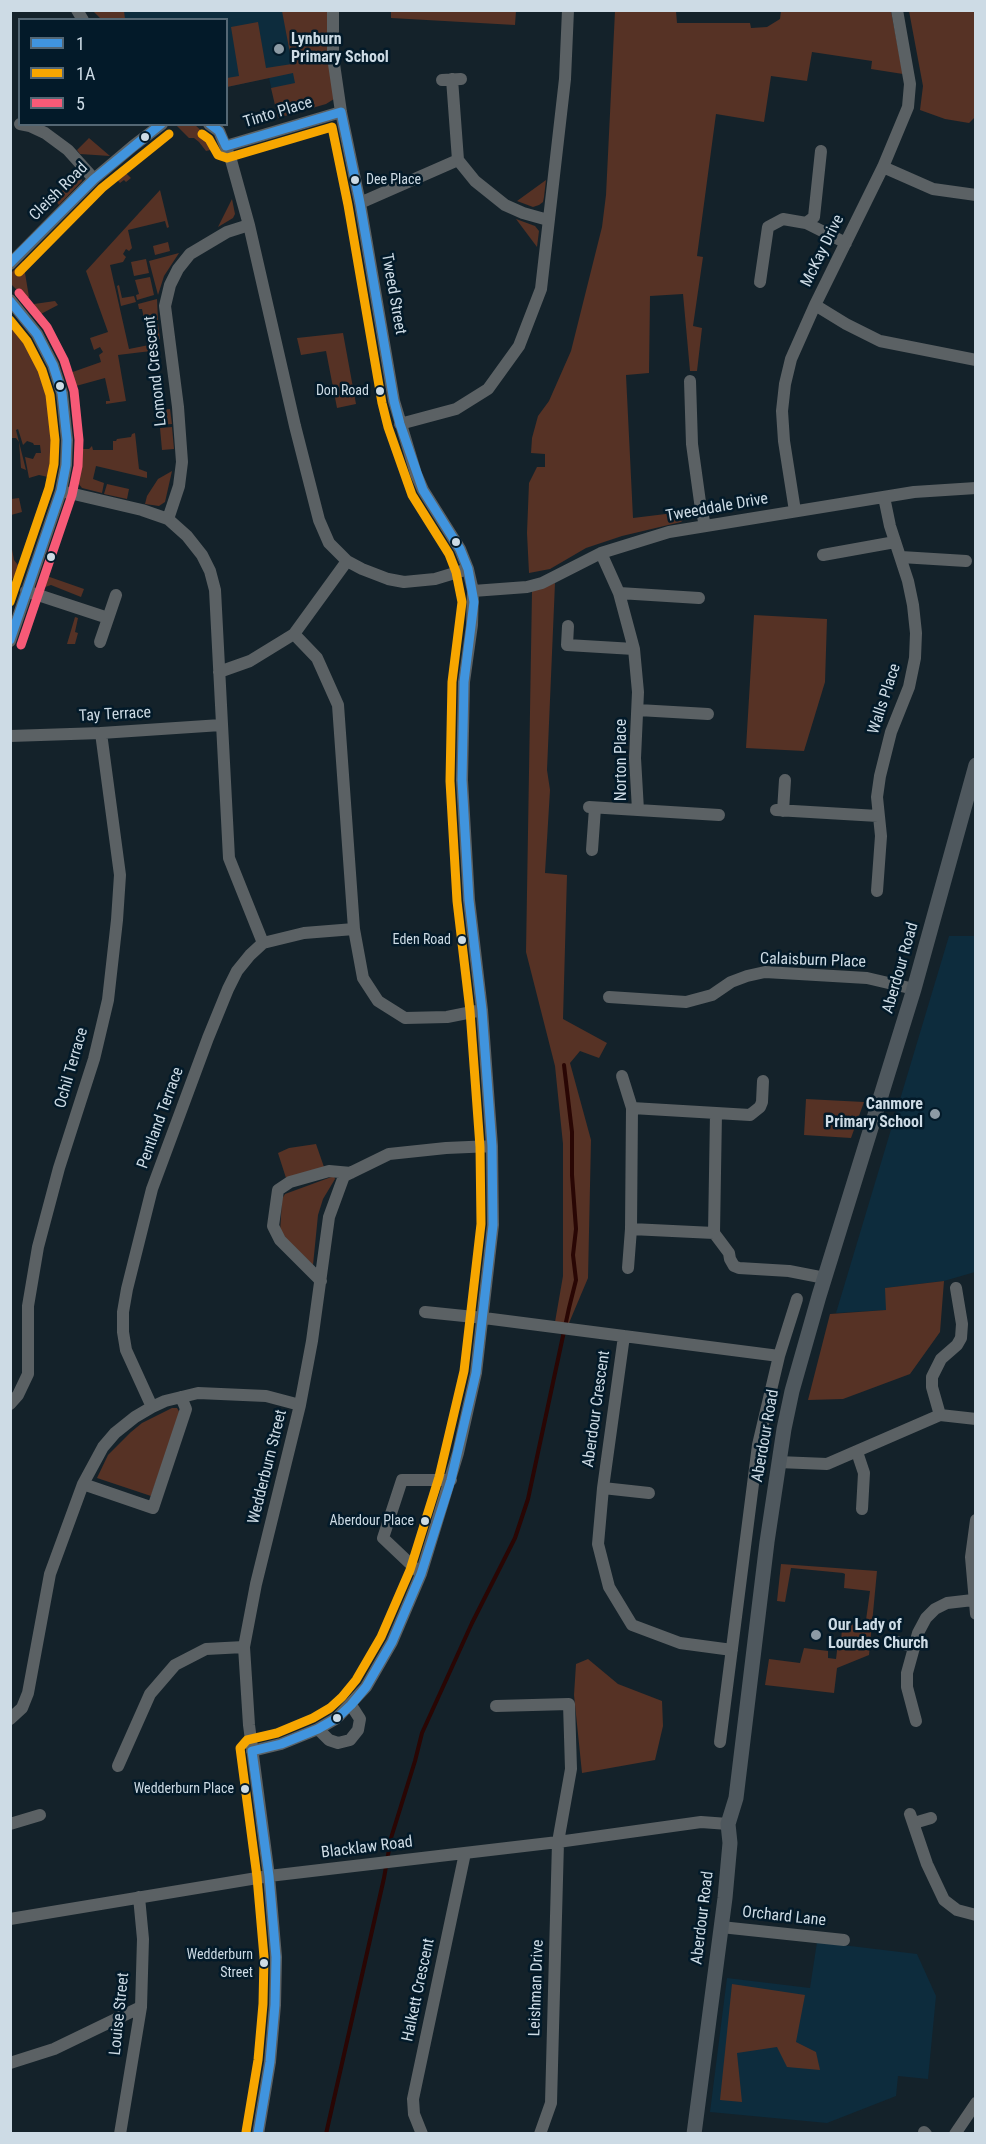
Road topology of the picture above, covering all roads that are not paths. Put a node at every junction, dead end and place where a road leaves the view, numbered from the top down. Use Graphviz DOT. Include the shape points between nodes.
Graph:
graph roads {
  1 [pos="333,10"];
  2 [pos="568,10"];
  3 [pos="897,10"];
  4 [pos="451,80"];
  5 [pos="340,112"];
  6 [pos="30,126"];
  7 [pos="159,126"];
  8 [pos="212,126"];
  9 [pos="226,146"];
  10 [pos="821,151"];
  11 [pos="458,160"];
  12 [pos="882,167"];
  13 [pos="94,179"];
  14 [pos="975,195"];
  15 [pos="360,203"];
  16 [pos="548,220"];
  17 [pos="806,223"];
  18 [pos="249,225"];
  19 [pos="846,243"];
  20 [pos="10,264"];
  21 [pos="760,282"];
  22 [pos="10,300"];
  23 [pos="815,305"];
  24 [pos="975,360"];
  25 [pos="690,381"];
  26 [pos="400,424"];
  27 [pos="975,489"];
  28 [pos="61,490"];
  29 [pos="884,497"];
  30 [pos="795,511"];
  31 [pos="168,519"];
  32 [pos="705,526"];
  33 [pos="896,542"];
  34 [pos="601,553"];
  35 [pos="823,555"];
  36 [pos="901,557"];
  37 [pos="347,561"];
  38 [pos="966,561"];
  39 [pos="468,569"];
  40 [pos="26,591"];
  41 [pos="472,591"];
  42 [pos="619,593"];
  43 [pos="116,595"];
  44 [pos="699,598"];
  45 [pos="108,618"];
  46 [pos="568,626"];
  47 [pos="294,634"];
  48 [pos="10,641"];
  49 [pos="100,642"];
  50 [pos="634,649"];
  51 [pos="219,672"];
  52 [pos="638,710"];
  53 [pos="708,714"];
  54 [pos="221,725"];
  55 [pos="101,733"];
  56 [pos="10,736"];
  57 [pos="975,765"];
  58 [pos="785,780"];
  59 [pos="638,810"];
  60 [pos="719,815"];
  61 [pos="879,816"];
  62 [pos="592,850"];
  63 [pos="877,891"];
  64 [pos="354,929"];
  65 [pos="263,943"];
  66 [pos="914,989"];
  67 [pos="609,997"];
  68 [pos="482,1010"];
  69 [pos="622,1076"];
  70 [pos="763,1081"];
  71 [pos="632,1108"];
  72 [pos="716,1113"];
  73 [pos="492,1146"];
  74 [pos="351,1173"];
  75 [pos="631,1229"];
  76 [pos="714,1233"];
  77 [pos="628,1268"];
  78 [pos="825,1278"];
  79 [pos="321,1281"];
  80 [pos="956,1288"];
  81 [pos="797,1299"];
  82 [pos="425,1312"];
  83 [pos="484,1318"];
  84 [pos="624,1336"];
  85 [pos="778,1356"];
  86 [pos="180,1397"];
  87 [pos="10,1404"];
  88 [pos="300,1405"];
  89 [pos="152,1407"];
  90 [pos="940,1415"];
  91 [pos="975,1419"];
  92 [pos="857,1452"];
  93 [pos="778,1462"];
  94 [pos="451,1480"];
  95 [pos="83,1484"];
  96 [pos="603,1488"];
  97 [pos="649,1493"];
  98 [pos="862,1509"];
  99 [pos="975,1520"];
  100 [pos="421,1574"];
  101 [pos="974,1600"];
  102 [pos="975,1614"];
  103 [pos="897,1642"];
  104 [pos="244,1647"];
  105 [pos="914,1647"];
  106 [pos="732,1650"];
  107 [pos="351,1705"];
  108 [pos="496,1707"];
  109 [pos="725,1709"];
  110 [pos="746,1711"];
  111 [pos="10,1719"];
  112 [pos="916,1721"];
  113 [pos="318,1730"];
  114 [pos="720,1742"];
  115 [pos="252,1750"];
  116 [pos="118,1766"];
  117 [pos="40,1815"];
  118 [pos="931,1818"];
  119 [pos="10,1824"];
  120 [pos="728,1824"];
  121 [pos="558,1842"];
  122 [pos="465,1853"];
  123 [pos="269,1876"];
  124 [pos="139,1897"];
  125 [pos="975,1915"];
  126 [pos="10,1919"];
  127 [pos="721,1928"];
  128 [pos="844,1940"];
  129 [pos="141,2007"];
  130 [pos="10,2064"];
  131 [pos="975,2103"];
  132 [pos="120,2133"];
  133 [pos="258,2133"];
  134 [pos="422,2133"];
  135 [pos="540,2133"];
  136 [pos="694,2133"];
  137 [pos="955,2133"];
  1 -- 5 [label="street, Tweed Street" via="333,57"];
  2 -- 16 [label="street" via="565,79"];
  3 -- 12 [label="street, McKay Drive" via="910,84 908,107"];
  4 -- 11 [label="street"];
  5 -- 9 [label="street, Tinto Place"];
  5 -- 15 [label="street, Tweed Street"];
  6 -- 13 [label="street" via="68,150"];
  7 -- 13 [label="street, Cleish Road"];
  8 -- 9 [label="street"];
  9 -- 18 [label="street"];
  10 -- 17 [label="street" via="814,217"];
  11 -- 15 [label="street"];
  11 -- 16 [label="street" via="475,182 505,205"];
  12 -- 14 [label="street" via="933,189"];
  12 -- 19 [label="street, McKay Drive"];
  13 -- 20 [label="street, Cleish Road"];
  15 -- 26 [label="street, Tweed Street"];
  16 -- 26 [label="street" via="541,289 519,346 488,389 456,409"];
  17 -- 19 [label="street"];
  17 -- 21 [label="street" via="783,219 768,227"];
  18 -- 31 [label="street, Lomond Crescent" via="227,232 190,254 170,285 165,306 182,462"];
  18 -- 37 [label="street" via="319,520 329,543"];
  19 -- 23 [label="street, McKay Drive"];
  22 -- 28 [label="street" via="44,345 62,393 67,440"];
  23 -- 24 [label="street" via="880,341"];
  23 -- 30 [label="street, McKay Drive" via="791,359 782,411"];
  25 -- 32 [label="street" via="692,444"];
  26 -- 39 [label="street, Tweed Street" via="423,490 456,541"];
  27 -- 29 [label="street, Tweeddale Drive"];
  28 -- 31 [label="street"];
  28 -- 40 [label="street"];
  29 -- 30 [label="street, Tweeddale Drive"];
  29 -- 33 [label="street, Walls Place"];
  30 -- 32 [label="street, Tweeddale Drive"];
  31 -- 51 [label="street" via="187,536 210,571 215,590"];
  32 -- 34 [label="street, Tweeddale Drive" via="669,532"];
  33 -- 35 [label="street"];
  33 -- 36 [label="street, Walls Place"];
  34 -- 41 [label="street, Tweeddale Drive" via="542,583"];
  34 -- 42 [label="street, Norton Place"];
  36 -- 38 [label="street"];
  36 -- 61 [label="street, Walls Place" via="913,605 915,658 880,776"];
  37 -- 39 [label="street" via="375,575 404,582 435,579"];
  37 -- 47 [label="street"];
  39 -- 41 [label="street, Tweed Street"];
  40 -- 45 [label="street"];
  40 -- 48 [label="street"];
  41 -- 68 [label="street, Tweed Street" via="464,682 462,780 469,900"];
  42 -- 44 [label="street"];
  42 -- 50 [label="street, Norton Place"];
  43 -- 45 [label="street"];
  45 -- 49 [label="street"];
  46 -- 50 [label="street" via="567,645"];
  47 -- 51 [label="street" via="250,661"];
  47 -- 64 [label="street" via="317,658 338,705"];
  50 -- 52 [label="street, Norton Place"];
  51 -- 54 [label="street"];
  52 -- 53 [label="street, Norton Place"];
  52 -- 59 [label="street, Norton Place"];
  54 -- 55 [label="street, Tay Terrace"];
  54 -- 65 [label="street" via="229,858"];
  55 -- 56 [label="street, Tay Terrace"];
  55 -- 87 [label="street, Ochil Terrace" via="120,876 108,1000 38,1247 28,1306 28,1374"];
  57 -- 66 [label="main road, Aberdour Road"];
  58 -- 61 [label="street" via="779,810"];
  59 -- 60 [label="street, Norton Place"];
  59 -- 62 [label="street, Norton Place" via="592,807"];
  61 -- 63 [label="street, Walls Place"];
  64 -- 65 [label="street" via="304,933"];
  64 -- 68 [label="street" via="363,978 378,1001 405,1018 447,1017"];
  65 -- 89 [label="street, Pentland Terrace" via="237,971 208,1038 152,1189 127,1289 123,1312 126,1350"];
  66 -- 67 [label="street, Calaisburn Place" via="867,978 765,972 731,982 712,995 693,1001"];
  66 -- 78 [label="main road, Aberdour Road"];
  68 -- 73 [label="street, Tweed Street"];
  69 -- 71 [label="street"];
  70 -- 72 [label="street" via="762,1102 750,1115"];
  71 -- 72 [label="street"];
  71 -- 75 [label="street"];
  72 -- 76 [label="street"];
  73 -- 74 [label="street" via="389,1154"];
  73 -- 83 [label="street, Tweed Street" via="493,1225"];
  74 -- 79 [label="street, Wedderburn Street" via="345,1176 330,1217"];
  74 -- 79 [label="street" via="329,1171 290,1182 278,1190 273,1226 280,1240"];
  75 -- 76 [label="street"];
  75 -- 77 [label="street"];
  76 -- 78 [label="street" via="734,1266"];
  78 -- 93 [label="main road, Aberdour Road" via="792,1391"];
  79 -- 88 [label="street, Wedderburn Street"];
  80 -- 90 [label="street" via="961,1338 941,1359 932,1377"];
  81 -- 85 [label="street, Aberdour Road"];
  82 -- 83 [label="street"];
  83 -- 84 [label="street"];
  83 -- 94 [label="street, Tweed Street" via="476,1373"];
  84 -- 85 [label="street"];
  84 -- 96 [label="street, Aberdour Crescent"];
  85 -- 106 [label="street, Aberdour Road" via="758,1445"];
  86 -- 88 [label="street" via="198,1393 266,1396"];
  86 -- 89 [label="street"];
  86 -- 95 [label="street" via="186,1409 153,1508"];
  88 -- 104 [label="street, Wedderburn Street"];
  89 -- 95 [label="street" via="135,1417 103,1447"];
  90 -- 91 [label="street"];
  90 -- 92 [label="street"];
  92 -- 93 [label="street" via="827,1464"];
  92 -- 98 [label="street" via="864,1473"];
  93 -- 110 [label="main road, Aberdour Road"];
  94 -- 100 [label="street, Tweed Street"];
  94 -- 100 [label="street" via="402,1480 383,1538"];
  95 -- 111 [label="street" via="50,1574 28,1693 22,1708"];
  96 -- 97 [label="street, Aberdour Crescent"];
  96 -- 106 [label="street, Aberdour Crescent" via="598,1544 609,1587 632,1625 680,1643"];
  99 -- 101 [label="street" via="971,1557"];
  100 -- 107 [label="street, Tweed Street" via="392,1642"];
  101 -- 102 [label="street"];
  101 -- 105 [label="street" via="947,1603 935,1609 926,1618"];
  103 -- 105 [label="street"];
  104 -- 115 [label="street, Wedderburn Street"];
  104 -- 116 [label="street" via="206,1650 175,1665 150,1694"];
  105 -- 112 [label="street" via="907,1687"];
  106 -- 109 [label="street, Aberdour Road"];
  107 -- 113 [label="street, Tweed Street"];
  107 -- 113 [label="street" via="360,1719 350,1740 338,1743"];
  108 -- 121 [label="street, Leishman Drive" via="569,1704 571,1769"];
  109 -- 110 [label="street"];
  109 -- 114 [label="street, Aberdour Road"];
  110 -- 120 [label="main road, Aberdour Road" via="736,1798"];
  113 -- 115 [label="street, Tweed Street"];
  115 -- 123 [label="street, Wedderburn Street"];
  117 -- 119 [label="street"];
  118 -- 125 [label="street" via="912,1818 927,1864 944,1900 957,1910"];
  120 -- 121 [label="street, Blacklaw Road" via="701,1822"];
  120 -- 127 [label="main road, Aberdour Road" via="730,1843"];
  121 -- 122 [label="street, Blacklaw Road"];
  121 -- 135 [label="street, Leishman Drive" via="551,2103"];
  122 -- 123 [label="street, Blacklaw Road"];
  122 -- 134 [label="street, Halkett Crescent" via="413,2099"];
  123 -- 124 [label="street, Blacklaw Road"];
  123 -- 133 [label="street, Wedderburn Street" via="276,1957 275,2005"];
  124 -- 126 [label="street, Blacklaw Road"];
  124 -- 129 [label="street, Louise Street" via="143,1939"];
  127 -- 128 [label="street, Orchard Lane"];
  127 -- 136 [label="main road, Aberdour Road"];
  129 -- 130 [label="street" via="54,2049"];
  129 -- 132 [label="street, Louise Street"];
  131 -- 137 [label="street"];
}
